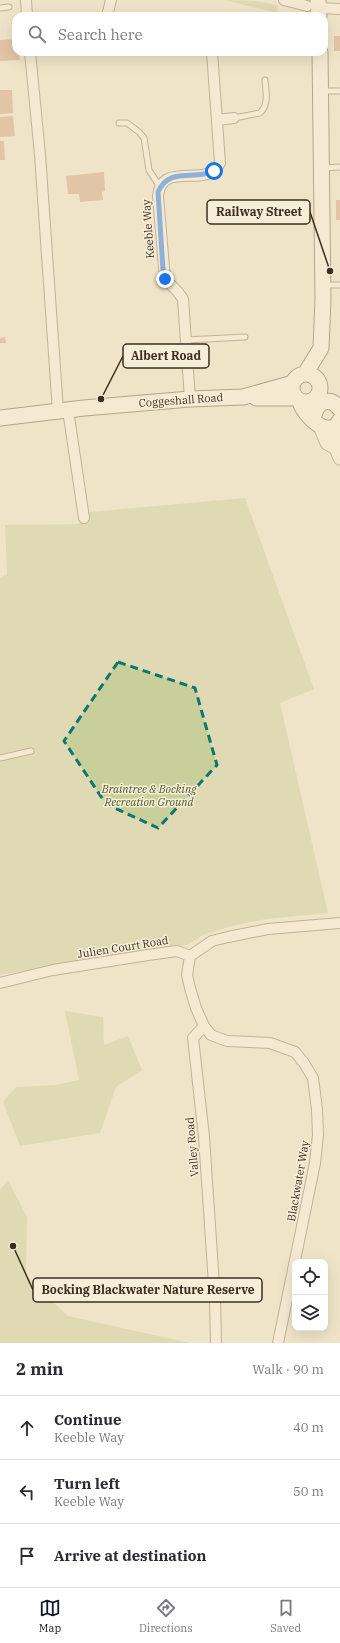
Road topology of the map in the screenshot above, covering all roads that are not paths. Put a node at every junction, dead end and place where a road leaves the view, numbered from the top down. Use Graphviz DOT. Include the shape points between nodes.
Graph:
graph roads {
  1 [pos="26,0"];
  2 [pos="111,0"];
  3 [pos="284,0"];
  4 [pos="9,7"];
  5 [pos="316,7"];
  6 [pos="0,8"];
  7 [pos="340,9"];
  8 [pos="27,12"];
  9 [pos="108,12"];
  10 [pos="30,56"];
  11 [pos="212,56"];
  12 [pos="320,56"];
  13 [pos="265,80"];
  14 [pos="321,91"];
  15 [pos="340,91"];
  16 [pos="234,118"];
  17 [pos="217,120"];
  18 [pos="119,123"];
  19 [pos="340,167"];
  20 [pos="322,168"];
  21 [pos="160,187"];
  22 [pos="323,285"];
  23 [pos="340,285"];
  24 [pos="245,337"];
  25 [pos="186,340"];
  26 [pos="320,351"];
  27 [pos="321,385"];
  28 [pos="298,389"];
  29 [pos="190,399"];
  30 [pos="337,405"];
  31 [pos="63,410"];
  32 [pos="0,418"];
  33 [pos="337,423"];
  34 [pos="317,424"];
  35 [pos="338,453"];
  36 [pos="84,518"];
  37 [pos="31,751"];
  38 [pos="0,758"];
  39 [pos="340,924"];
  40 [pos="190,956"];
  41 [pos="0,983"];
  42 [pos="204,1026"];
  43 [pos="216,1343"];
  44 [pos="278,1343"];
  1 -- 8 [label="street"];
  2 -- 9 [label="street"];
  3 -- 5 [label="street"];
  4 -- 6 [label="lane"];
  5 -- 7 [label="street"];
  10 -- 31 [label="street"];
  11 -- 17 [label="street, Keeble Way"];
  12 -- 14 [label="main road"];
  13 -- 16 [label="lane" via="266,97 263,110 260,113"];
  14 -- 15 [label="lane"];
  14 -- 20 [label="main road"];
  16 -- 17 [label="street"];
  17 -- 21 [label="street, Keeble Way" via="220,163 214,171 208,175 172,177"];
  18 -- 21 [label="lane" via="127,123 144,138 149,170"];
  19 -- 20 [label="lane"];
  20 -- 22 [label="main road"];
  21 -- 25 [label="street, Keeble Way" via="158,196 163,270 165,279 183,299"];
  22 -- 23 [label="lane"];
  22 -- 26 [label="main road"];
  24 -- 25 [label="lane"];
  25 -- 29 [label="street, Keeble Way"];
  26 -- 27 [label="main road" via="324,368"];
  26 -- 28 [label="main road"];
  27 -- 28 [label="main road" via="312,375"];
  27 -- 28 [label="main road" via="319,394 307,402"];
  27 -- 30 [label="main road" via="333,396"];
  28 -- 29 [label="main road, Coggeshall Road" via="243,397"];
  28 -- 34 [label="main road" via="302,409"];
  29 -- 31 [label="main road, Coggeshall Road"];
  30 -- 34 [label="main road" via="324,402 316,407 314,416"];
  31 -- 32 [label="main road, Coggeshall Road"];
  31 -- 36 [label="street"];
  33 -- 34 [label="main road" via="329,429"];
  33 -- 35 [label="street"];
  34 -- 35 [label="street" via="328,444"];
  37 -- 38 [label="lane"];
  39 -- 40 [label="street" via="268,929 228,937 212,941"];
  40 -- 41 [label="street, Julien Court Road" via="177,951 155,954 53,970"];
  40 -- 42 [label="street" via="187,975"];
  42 -- 43 [label="street, Valley Road" via="193,1038 205,1144"];
  42 -- 44 [label="street, Blackwater Way" via="211,1035 227,1041 270,1043 295,1052 313,1078 318,1136 315,1163"];
}
